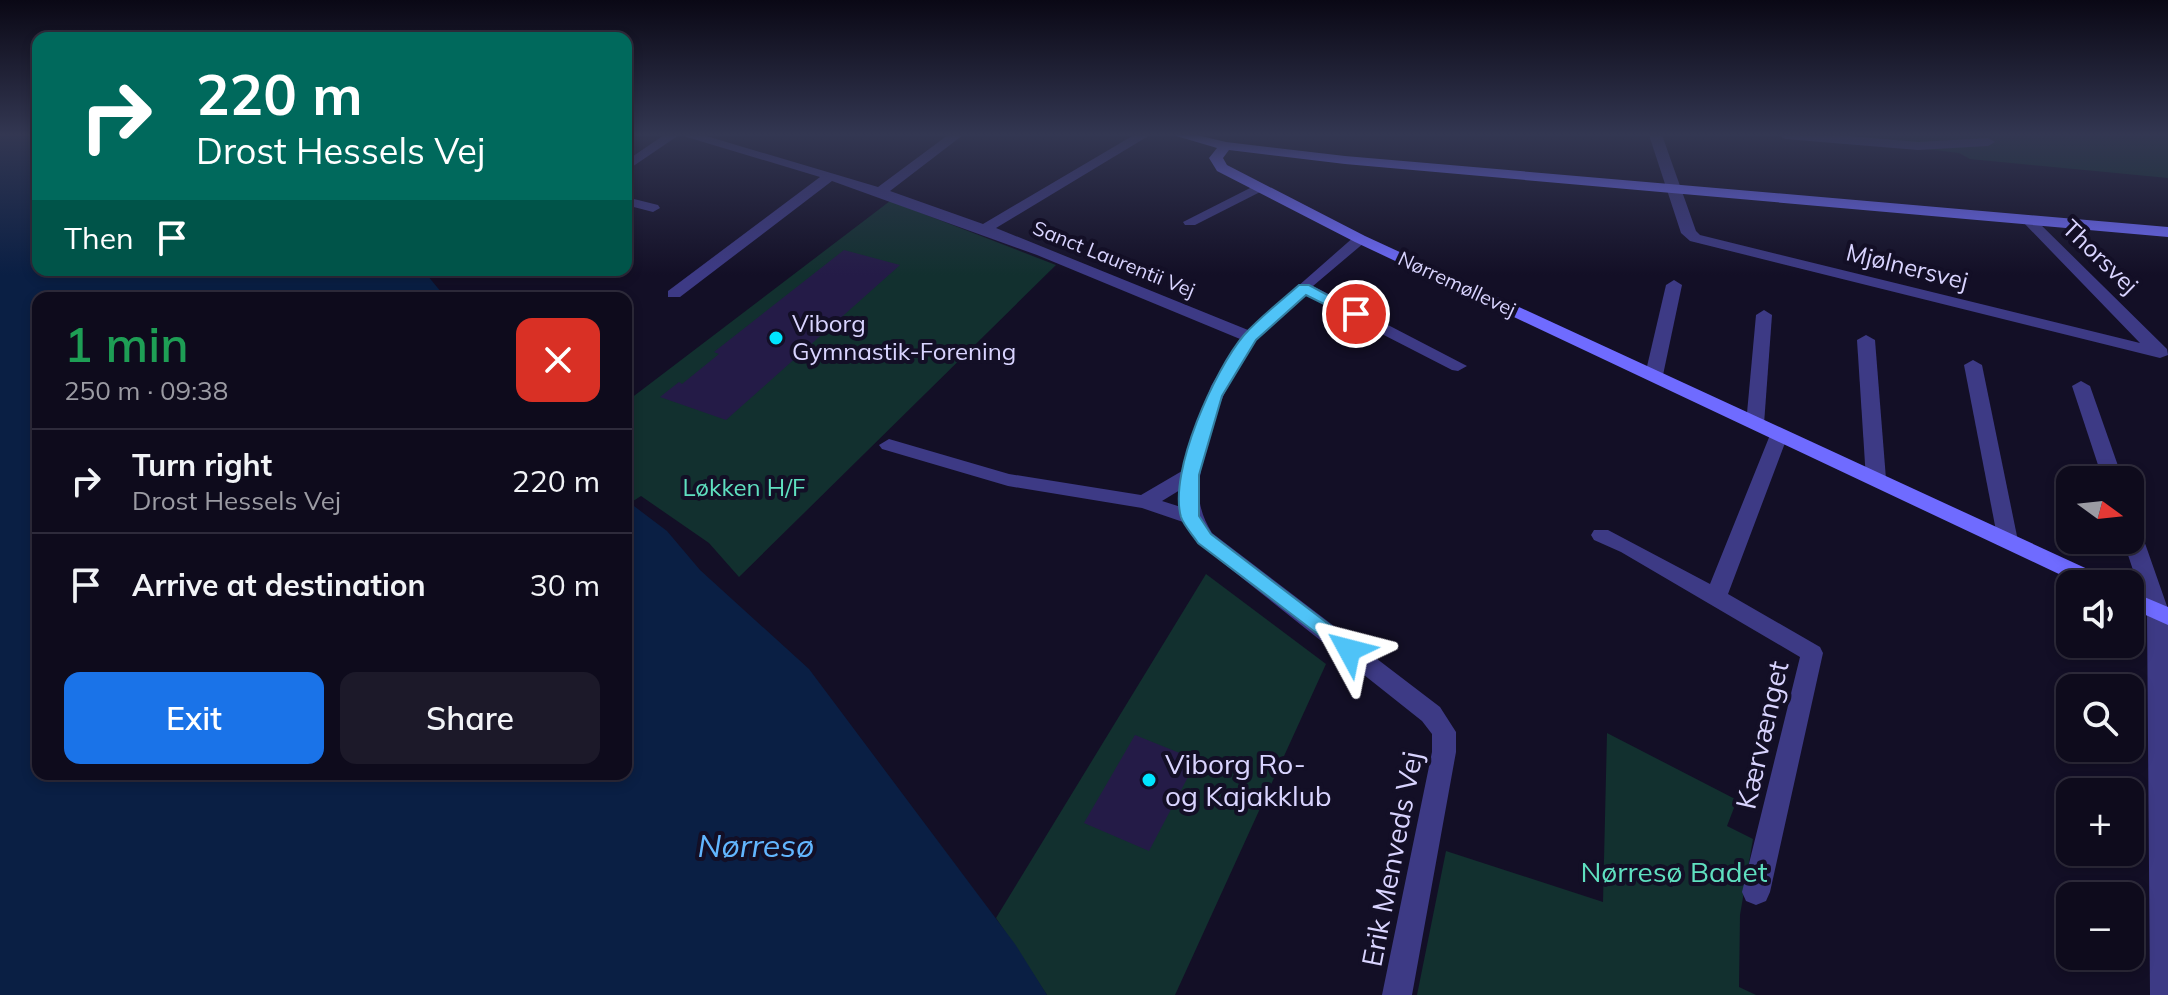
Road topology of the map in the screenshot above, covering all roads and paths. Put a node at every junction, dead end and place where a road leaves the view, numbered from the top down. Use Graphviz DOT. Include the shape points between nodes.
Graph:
graph roads {
  1 [pos="823,181"];
  2 [pos="848,181"];
  3 [pos="894,181"];
  4 [pos="1065,181"];
  5 [pos="1249,181"];
  6 [pos="1588,181"];
  7 [pos="1672,181"];
  8 [pos="1261,188"];
  9 [pos="1675,190"];
  10 [pos="881,191"];
  11 [pos="632,203"];
  12 [pos="653,208"];
  13 [pos="1190,222"];
  14 [pos="2030,222"];
  15 [pos="984,229"];
  16 [pos="2168,234"];
  17 [pos="1360,239"];
  18 [pos="1674,285"];
  19 [pos="1304,288"];
  20 [pos="674,294"];
  21 [pos="1764,315"];
  22 [pos="1251,337"];
  23 [pos="1866,340"];
  24 [pos="2164,358"];
  25 [pos="1973,365"];
  26 [pos="1458,366"];
  27 [pos="1654,375"];
  28 [pos="2081,386"];
  29 [pos="1755,424"];
  30 [pos="1779,435"];
  31 [pos="889,445"];
  32 [pos="2108,466"];
  33 [pos="1190,475"];
  34 [pos="1876,479"];
  35 [pos="1144,502"];
  36 [pos="1190,517"];
  37 [pos="1601,535"];
  38 [pos="2008,541"];
  39 [pos="2140,554"];
  40 [pos="2069,570"];
  41 [pos="1715,599"];
  42 [pos="2144,605"];
  43 [pos="2163,614"];
  44 [pos="1756,892"];
  45 [pos="2166,939"];
  46 [pos="1397,995"];
  47 [pos="2165,995"];
  1 -- 20 [label="street"];
  2 -- 10 [label="street, Sanct Laurentii Vej"];
  3 -- 10 [label="street"];
  4 -- 15 [label="street"];
  5 -- 8 [label="street, Nørremøllevej"];
  6 -- 9 [label="street"];
  7 -- 9 [label="street, Mjølnersvej"];
  8 -- 13 [label="street"];
  8 -- 17 [label="street, Nørremøllevej"];
  9 -- 14 [label="street"];
  9 -- 24 [label="street, Mjølnersvej" via="1689,233 1702,241"];
  10 -- 15 [label="street, Sanct Laurentii Vej"];
  11 -- 12 [label="street"];
  14 -- 16 [label="street"];
  14 -- 24 [label="street, Thorsvej"];
  15 -- 22 [label="street, Sanct Laurentii Vej"];
  17 -- 19 [label="street"];
  17 -- 27 [label="street, Nørremøllevej"];
  18 -- 27 [label="street"];
  19 -- 22 [label="street"];
  19 -- 26 [label="street"];
  21 -- 29 [label="street"];
  22 -- 33 [label="street" via="1214,396"];
  23 -- 34 [label="street"];
  25 -- 38 [label="street"];
  27 -- 29 [label="street, Nørremøllevej"];
  28 -- 32 [label="street"];
  29 -- 30 [label="street, Nørremøllevej"];
  30 -- 34 [label="street, Nørremøllevej"];
  30 -- 41 [label="street"];
  31 -- 35 [label="street" via="1008,480"];
  33 -- 35 [label="street"];
  33 -- 36 [label="street"];
  34 -- 38 [label="street, Nørremøllevej"];
  35 -- 36 [label="street"];
  36 -- 46 [label="street, Erik Menveds Vej" via="1205,538 1431,714 1444,732"];
  37 -- 41 [label="street, Kærvænget"];
  38 -- 40 [label="street, Nørremøllevej"];
  39 -- 43 [label="street"];
  41 -- 44 [label="street, Kærvænget" via="1812,653"];
  42 -- 43 [label="street"];
  43 -- 45 [label="street"];
  45 -- 47 [label="street"];
}
